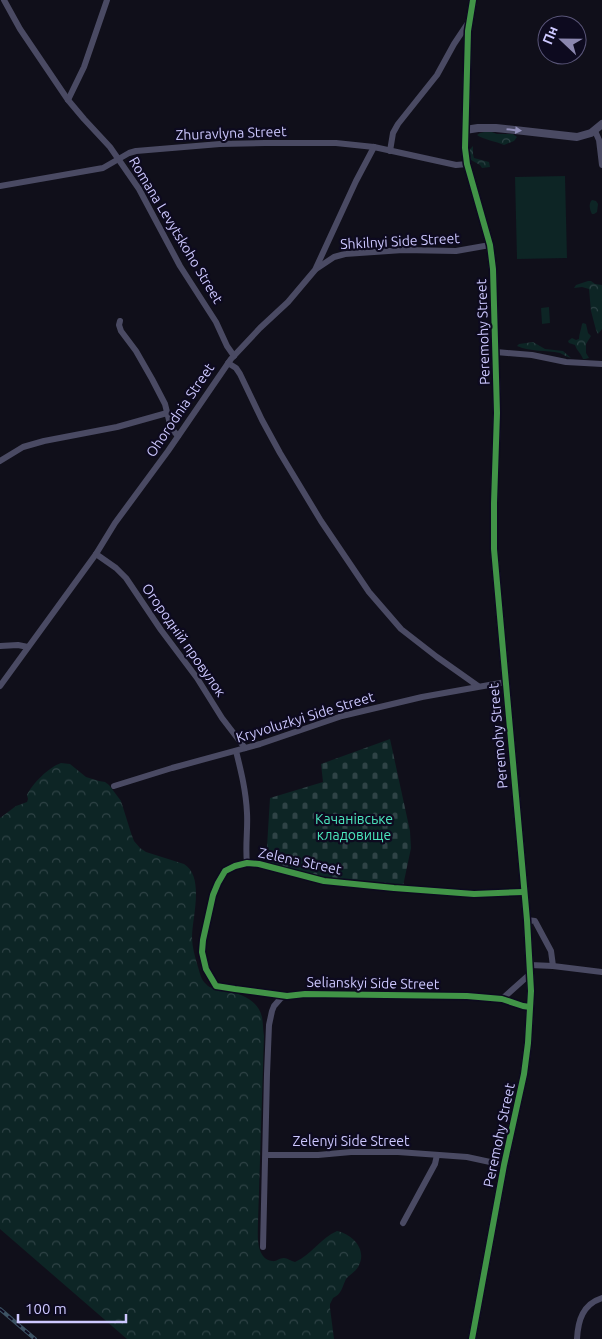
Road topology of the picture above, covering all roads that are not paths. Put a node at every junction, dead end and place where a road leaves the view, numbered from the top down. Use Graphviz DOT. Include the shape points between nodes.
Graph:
graph roads {
  1 [pos="4,0"];
  2 [pos="107,0"];
  3 [pos="473,0"];
  4 [pos="469,22"];
  5 [pos="68,100"];
  6 [pos="602,124"];
  7 [pos="465,130"];
  8 [pos="595,131"];
  9 [pos="374,147"];
  10 [pos="390,151"];
  11 [pos="119,160"];
  12 [pos="467,164"];
  13 [pos="602,165"];
  14 [pos="0,186"];
  15 [pos="490,245"];
  16 [pos="314,270"];
  17 [pos="120,321"];
  18 [pos="496,352"];
  19 [pos="234,356"];
  20 [pos="228,363"];
  21 [pos="602,364"];
  22 [pos="167,414"];
  23 [pos="178,436"];
  24 [pos="0,461"];
  25 [pos="96,554"];
  26 [pos="0,646"];
  27 [pos="28,647"];
  28 [pos="506,682"];
  29 [pos="0,686"];
  30 [pos="478,686"];
  31 [pos="245,748"];
  32 [pos="236,751"];
  33 [pos="114,786"];
  34 [pos="247,863"];
  35 [pos="523,892"];
  36 [pos="526,920"];
  37 [pos="530,965"];
  38 [pos="553,966"];
  39 [pos="602,972"];
  40 [pos="530,974"];
  41 [pos="216,986"];
  42 [pos="287,996"];
  43 [pos="502,999"];
  44 [pos="530,1007"];
  45 [pos="266,1155"];
  46 [pos="437,1155"];
  47 [pos="504,1164"];
  48 [pos="403,1223"];
  49 [pos="263,1247"];
  50 [pos="602,1298"];
  51 [pos="472,1339"];
  52 [pos="577,1339"];
  1 -- 5 [label="street, Romana Levytskoho Street"];
  2 -- 5 [label="street" via="84,68"];
  3 -- 4 [label="street"];
  4 -- 7 [label="street, Peremohy Street"];
  4 -- 10 [label="street" via="437,75 398,124"];
  5 -- 11 [label="street, Romana Levytskoho Street"];
  6 -- 8 [label="street"];
  7 -- 8 [label="street, one-way" via="496,128 574,137"];
  7 -- 12 [label="street, Peremohy Street"];
  8 -- 13 [label="street"];
  9 -- 10 [label="street, Zhuravlyna Street"];
  9 -- 11 [label="street, Zhuravlyna Street" via="322,143 208,145 136,151"];
  9 -- 16 [label="street, Ohorodnia Street"];
  10 -- 12 [label="street, Zhuravlyna Street" via="451,164"];
  11 -- 14 [label="street, Zhuravlyna Street" via="103,168"];
  11 -- 19 [label="street, Romana Levytskoho Street" via="144,197 180,266"];
  12 -- 15 [label="street, Peremohy Street"];
  15 -- 16 [label="street, Shkilnyi Side Street" via="456,250 345,254"];
  15 -- 18 [label="street, Peremohy Street"];
  16 -- 19 [label="street, Ohorodnia Street" via="288,302"];
  17 -- 22 [label="street" via="121,331 143,363"];
  18 -- 21 [label="street"];
  18 -- 28 [label="street, Peremohy Street" via="494,543"];
  19 -- 20 [label="street, Ohorodnia Street"];
  20 -- 23 [label="street, Ohorodnia Street"];
  20 -- 30 [label="street" via="240,374 280,453 369,592 401,629"];
  22 -- 23 [label="street" via="171,428"];
  22 -- 24 [label="street" via="44,441"];
  23 -- 25 [label="street, Ohorodnia Street"];
  25 -- 27 [label="street, Ohorodnia Street"];
  25 -- 31 [label="street, Огородній провулок" via="126,578"];
  26 -- 27 [label="street"];
  27 -- 29 [label="street, Ohorodnia Street"];
  28 -- 30 [label="street, Kryvoluzkyi Side Street"];
  28 -- 35 [label="street, Peremohy Street"];
  30 -- 31 [label="street, Kryvoluzkyi Side Street" via="342,716"];
  31 -- 32 [label="street, Kryvoluzkyi Side Street"];
  32 -- 33 [label="street, Kryvoluzkyi Side Street"];
  32 -- 34 [label="street" via="246,794"];
  34 -- 35 [label="street, Zelena Street" via="336,883 474,894"];
  34 -- 41 [label="street, Zelena Street" via="224,871 212,901 202,952 206,969"];
  35 -- 36 [label="street, Peremohy Street"];
  36 -- 37 [label="street, Peremohy Street"];
  36 -- 38 [label="street" via="535,921 551,951"];
  37 -- 38 [label="street"];
  37 -- 40 [label="street, Peremohy Street"];
  38 -- 39 [label="street"];
  40 -- 43 [label="street"];
  40 -- 44 [label="street, Peremohy Street"];
  41 -- 42 [label="street, Selianskyi Side Street"];
  42 -- 43 [label="street, Selianskyi Side Street" via="467,996"];
  42 -- 45 [label="street" via="274,1006 269,1024"];
  43 -- 44 [label="street, Selianskyi Side Street"];
  44 -- 47 [label="street, Peremohy Street" via="524,1074"];
  45 -- 46 [label="street, Zelenyi Side Street" via="394,1152"];
  45 -- 49 [label="street"];
  46 -- 47 [label="street, Zelenyi Side Street"];
  46 -- 48 [label="street" via="434,1167"];
  47 -- 51 [label="street, Peremohy Street"];
  50 -- 52 [label="street" via="583,1311"];
}
